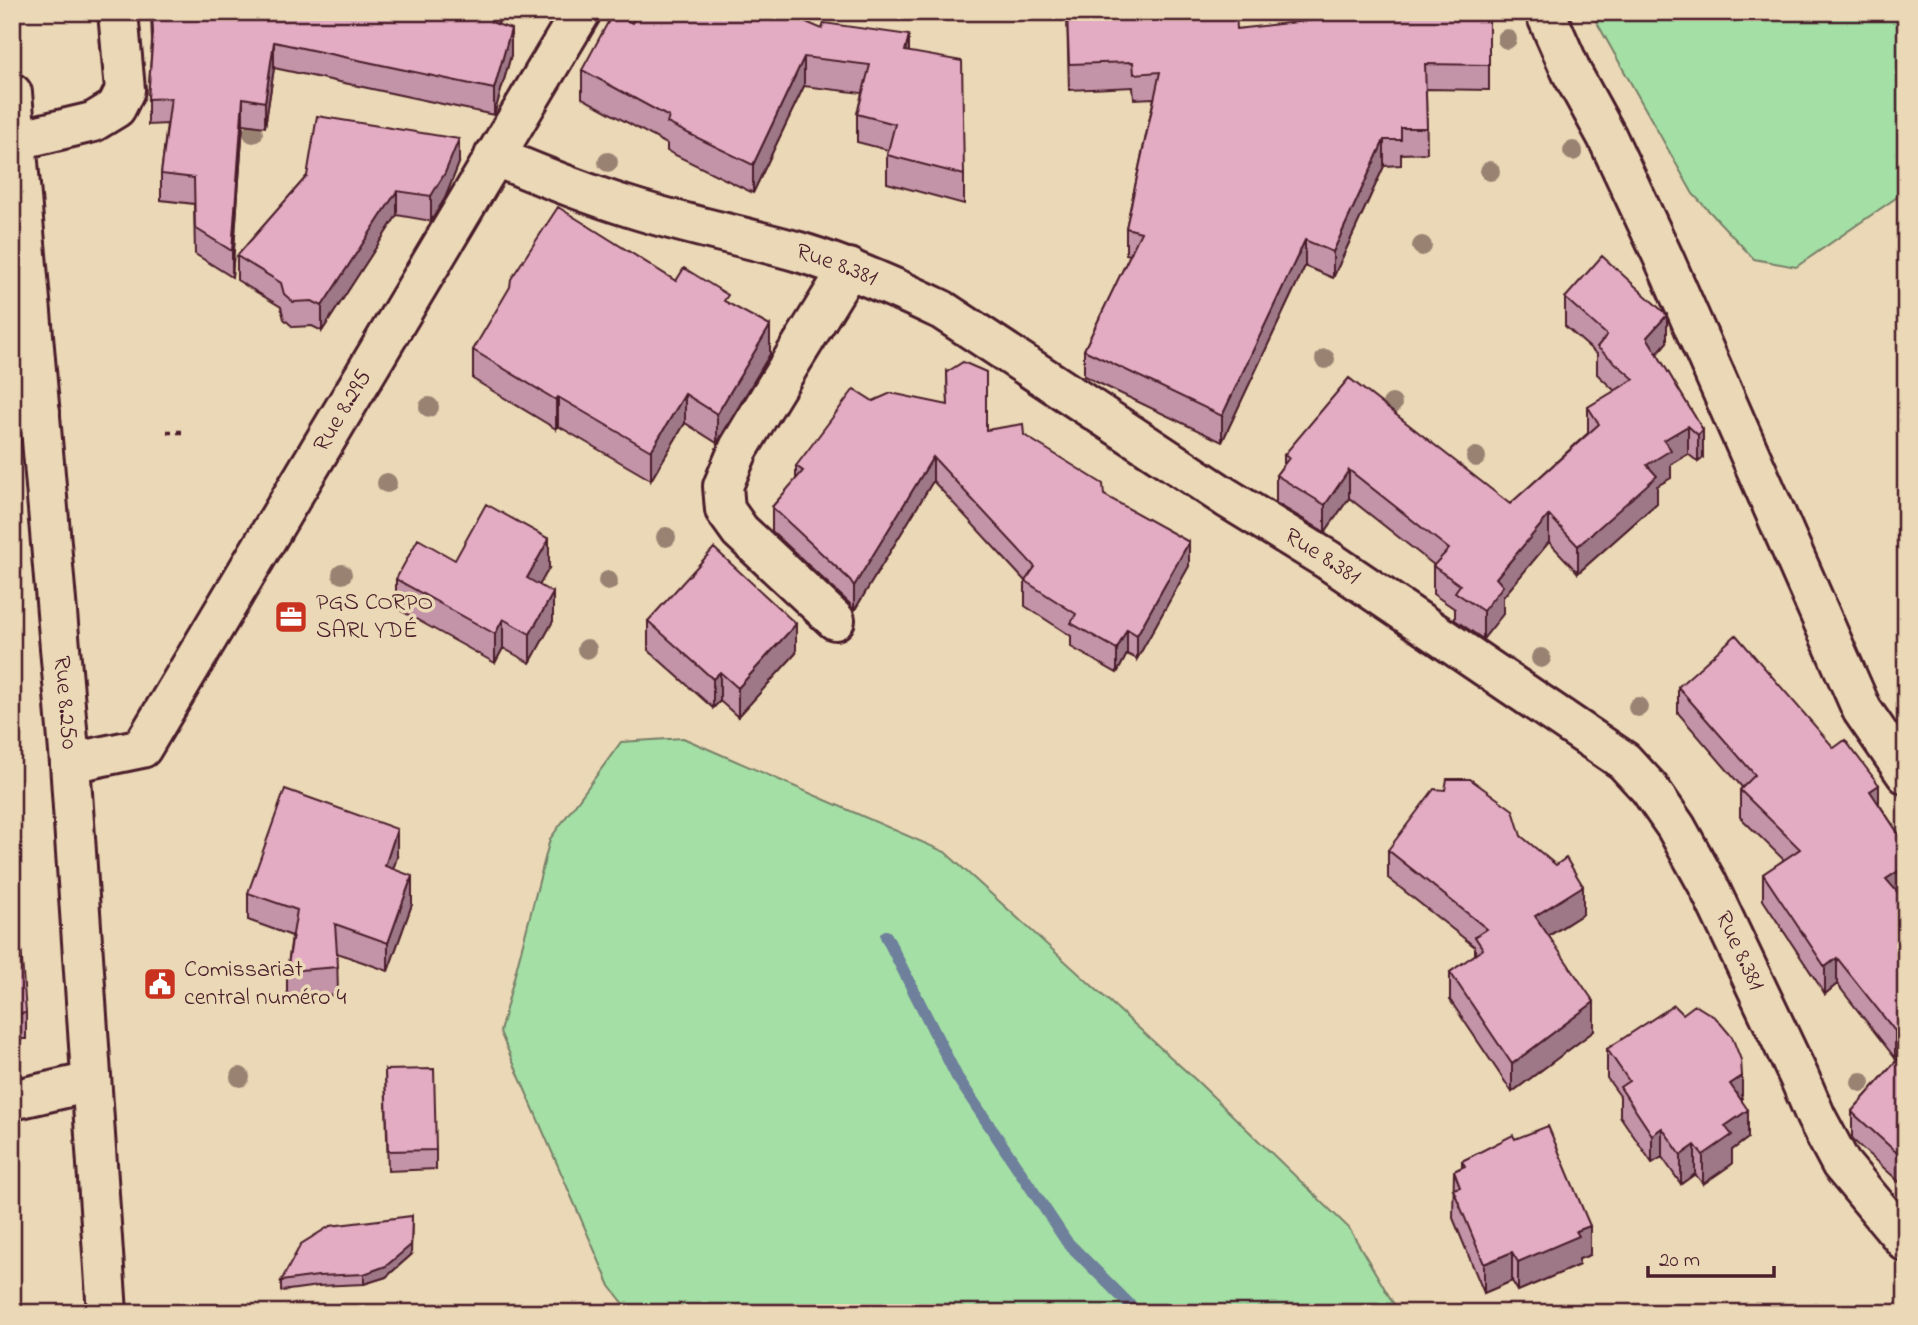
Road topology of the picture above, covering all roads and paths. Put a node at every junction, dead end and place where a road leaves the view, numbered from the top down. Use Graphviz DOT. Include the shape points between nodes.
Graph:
graph roads {
  1 [pos="118,12"];
  2 [pos="581,12"];
  3 [pos="1545,12"];
  4 [pos="12,93"];
  5 [pos="17,140"];
  6 [pos="494,156"];
  7 [pos="849,268"];
  8 [pos="26,413"];
  9 [pos="167,432"];
  10 [pos="186,432"];
  11 [pos="835,620"];
  12 [pos="70,763"];
  13 [pos="1906,774"];
  14 [pos="91,1082"];
  15 [pos="12,1100"];
  16 [pos="1906,1241"];
  17 [pos="107,1313"];
  1 -- 5 [label="main road" via="125,90 116,107 93,122"];
  2 -- 6 [label="main road, Rue 8.295"];
  3 -- 13 [label="main road" via="1664,259 1862,710"];
  4 -- 5 [label="main road, Rue 8.250"];
  5 -- 8 [label="main road, Rue 8.250"];
  6 -- 7 [label="main road, Rue 8.381" via="630,208"];
  6 -- 12 [label="main road, Rue 8.295" via="142,748"];
  7 -- 11 [label="main road" via="739,448 723,486 725,510 740,531"];
  7 -- 16 [label="main road, Rue 8.381" via="942,310 1328,559 1624,761 1676,827 1707,883 1841,1164"];
  8 -- 12 [label="main road, Rue 8.250"];
  9 -- 10 [label="path"];
  12 -- 14 [label="main road, Rue 8.250"];
  14 -- 15 [label="main road"];
  14 -- 17 [label="main road, Rue 8.250"];
}
